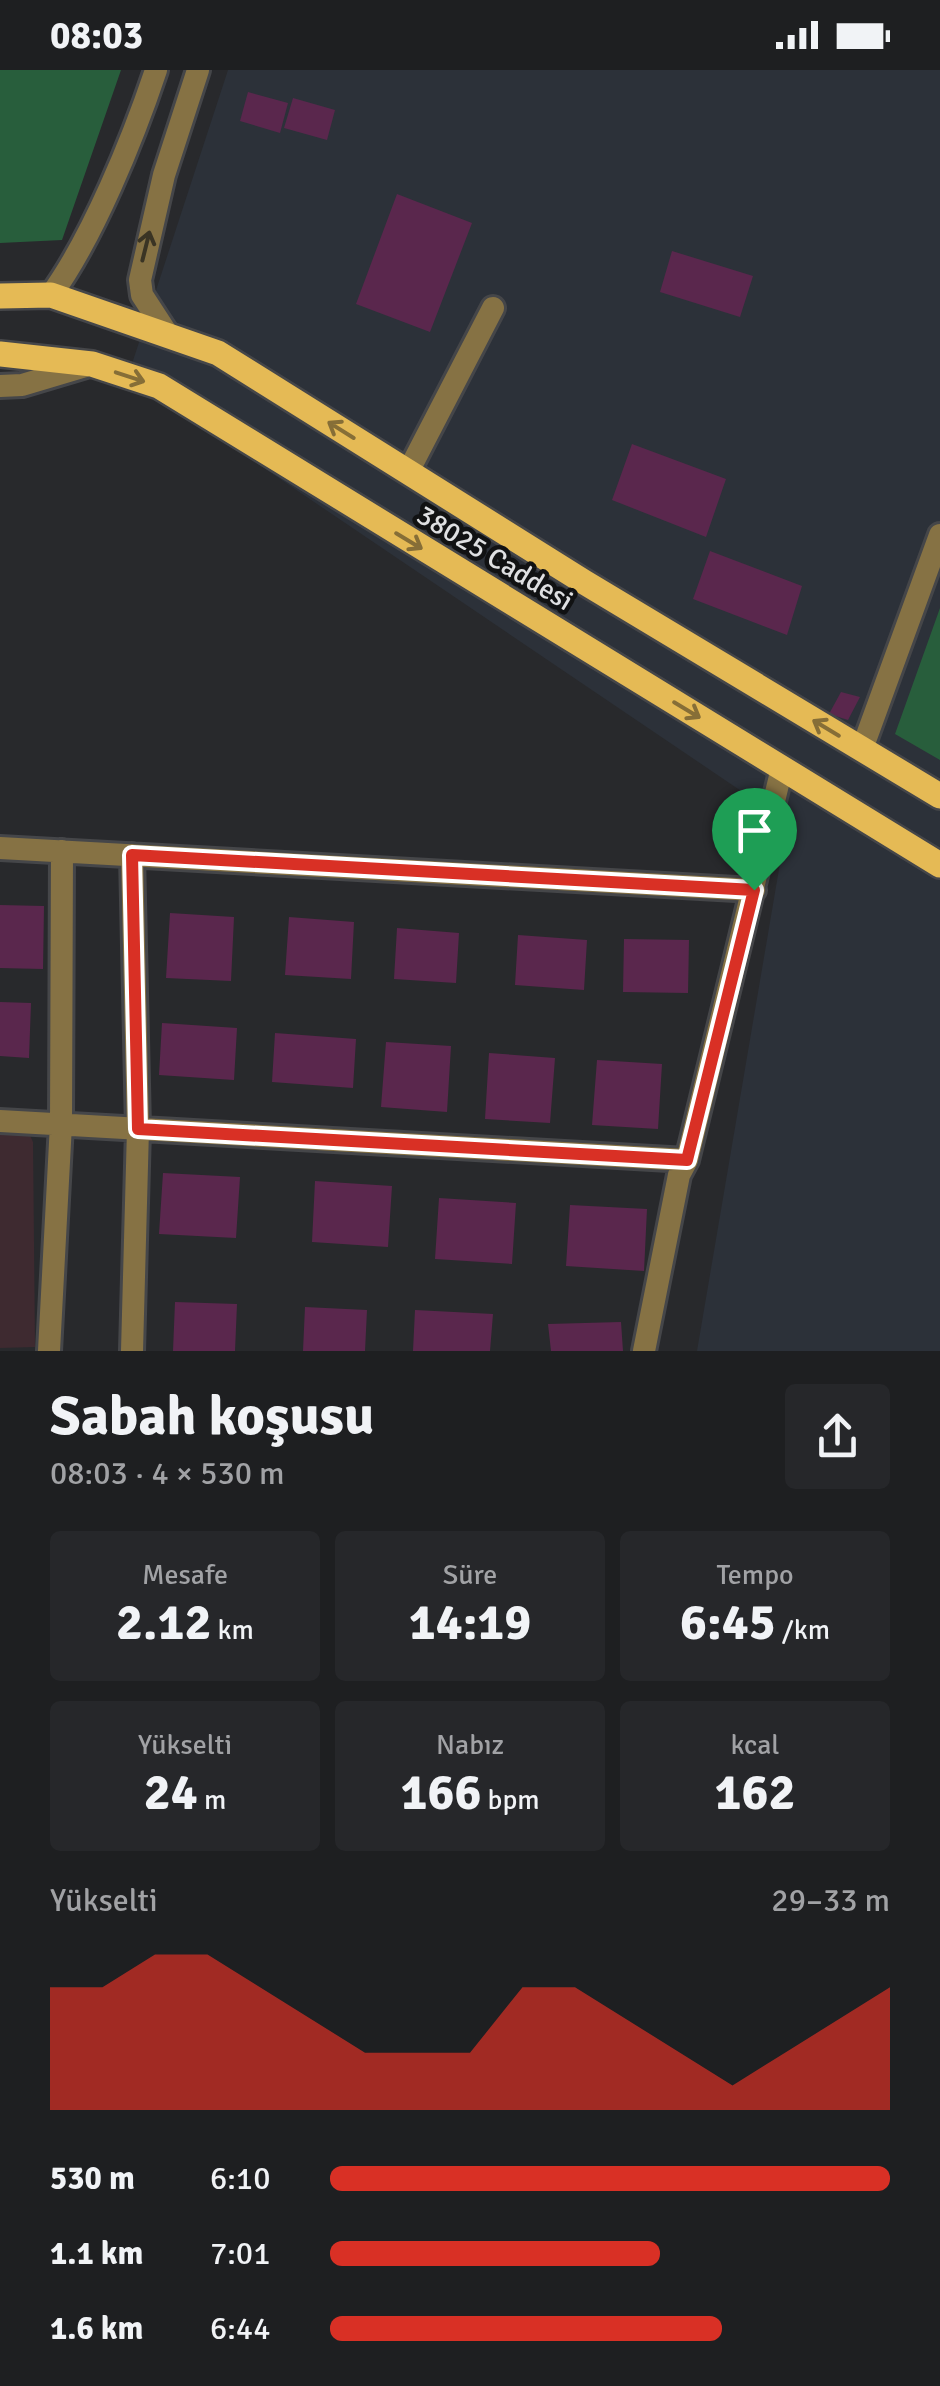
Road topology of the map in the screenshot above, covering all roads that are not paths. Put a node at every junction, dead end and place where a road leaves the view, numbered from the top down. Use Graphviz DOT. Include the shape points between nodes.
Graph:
graph roads {
  1 [pos="156,70"];
  2 [pos="198,70"];
  3 [pos="51,295"];
  4 [pos="0,296"];
  5 [pos="492,308"];
  6 [pos="168,335"];
  7 [pos="0,354"];
  8 [pos="92,364"];
  9 [pos="0,386"];
  10 [pos="408,472"];
  11 [pos="940,535"];
  12 [pos="862,749"];
  13 [pos="782,768"];
  14 [pos="940,796"];
  15 [pos="0,848"];
  16 [pos="62,851"];
  17 [pos="132,855"];
  18 [pos="940,865"];
  19 [pos="754,890"];
  20 [pos="0,1122"];
  21 [pos="60,1124"];
  22 [pos="138,1129"];
  23 [pos="687,1160"];
  24 [pos="50,1351"];
  25 [pos="132,1351"];
  26 [pos="644,1351"];
  1 -- 3 [label="street" via="85,238"];
  6 -- 2 [label="street, one-way" via="142,295 140,280"];
  3 -- 4 [label="main road, 38025 Caddesi"];
  3 -- 6 [label="main road, 38025 Caddesi"];
  5 -- 10 [label="street"];
  10 -- 6 [label="main road, 38025 Caddesi, one-way" via="218,352"];
  7 -- 8 [label="main road, 38025 Caddesi"];
  8 -- 9 [label="street"];
  8 -- 13 [label="main road, 38025 Caddesi, one-way" via="159,386"];
  12 -- 10 [label="main road, 38025 Caddesi, one-way"];
  11 -- 12 [label="street"];
  12 -- 14 [label="main road, 38025 Caddesi"];
  13 -- 18 [label="main road, 38025 Caddesi"];
  13 -- 19 [label="street"];
  15 -- 16 [label="street"];
  16 -- 17 [label="street"];
  16 -- 21 [label="street"];
  17 -- 19 [label="street"];
  17 -- 22 [label="street"];
  19 -- 23 [label="street"];
  20 -- 21 [label="street"];
  21 -- 22 [label="street"];
  21 -- 24 [label="street"];
  22 -- 23 [label="street"];
  22 -- 25 [label="street"];
  23 -- 26 [label="street"];
}
